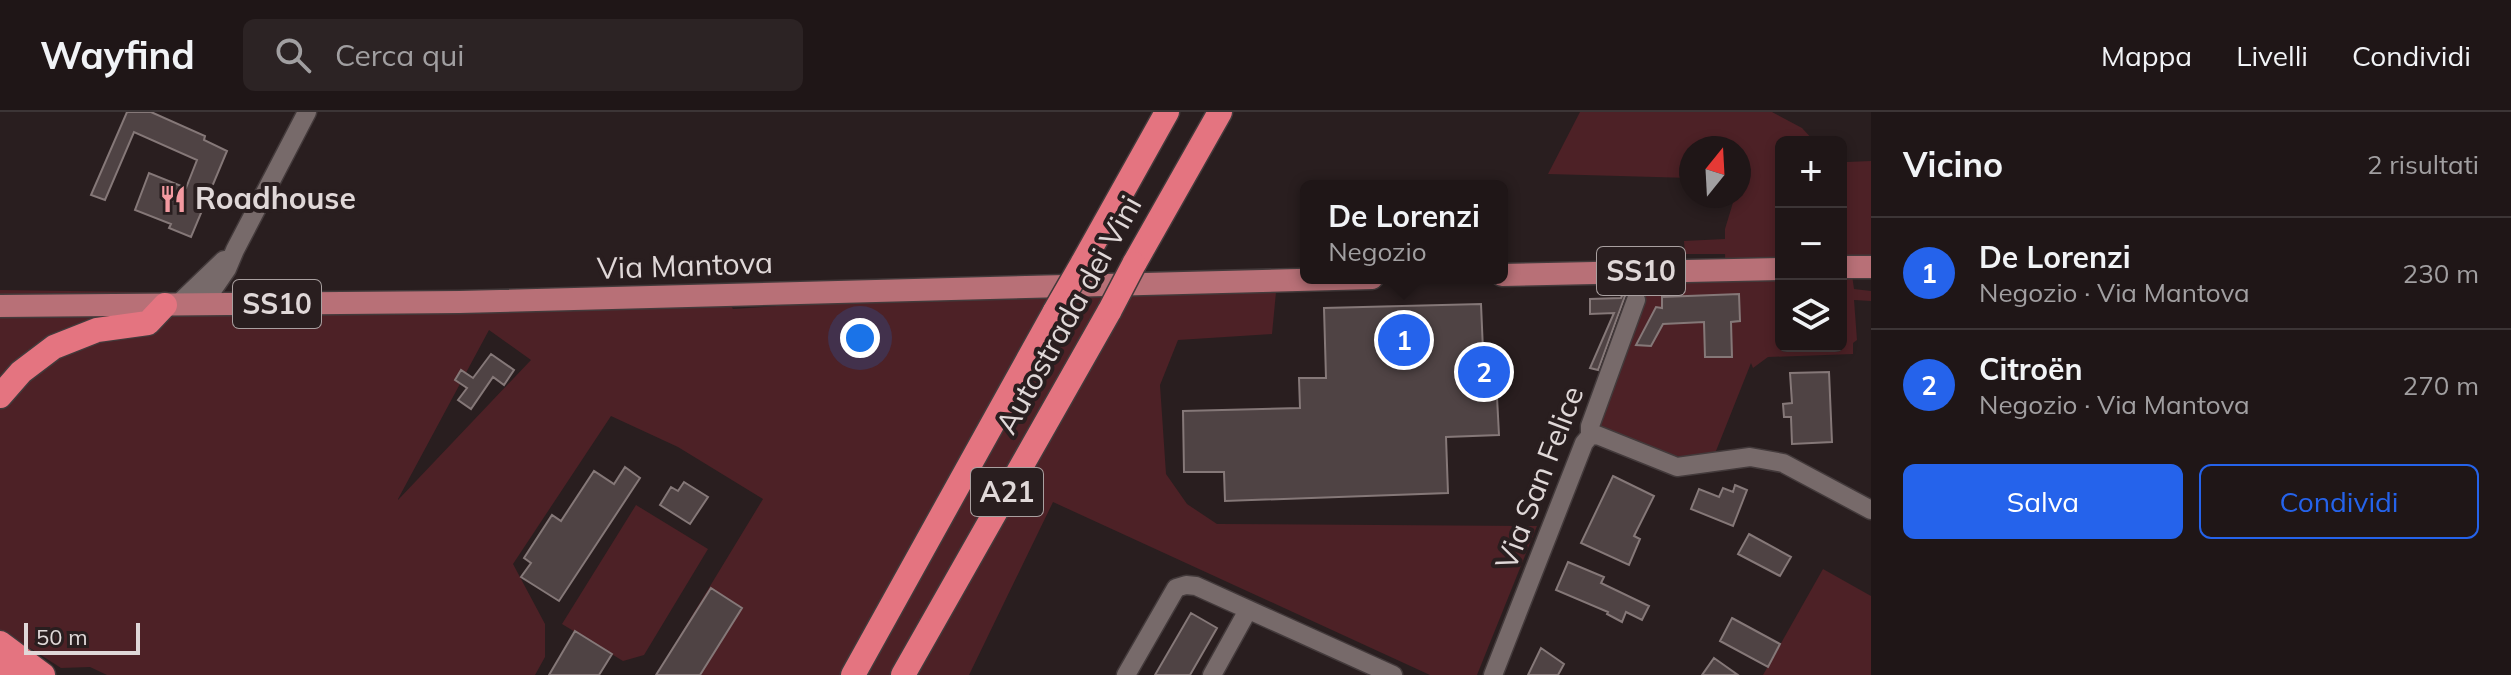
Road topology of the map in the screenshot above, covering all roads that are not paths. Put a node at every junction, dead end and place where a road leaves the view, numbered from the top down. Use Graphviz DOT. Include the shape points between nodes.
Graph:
graph roads {
  1 [pos="307,112"];
  2 [pos="1167,112"];
  3 [pos="1220,112"];
  4 [pos="235,250"];
  5 [pos="1847,267"];
  6 [pos="1871,267"];
  7 [pos="227,269"];
  8 [pos="1775,269"];
  9 [pos="1508,275"];
  10 [pos="1300,280"];
  11 [pos="1636,300"];
  12 [pos="203,304"];
  13 [pos="248,304"];
  14 [pos="171,305"];
  15 [pos="0,306"];
  16 [pos="0,396"];
  17 [pos="1590,436"];
  18 [pos="1871,510"];
  19 [pos="913,569"];
  20 [pos="1248,610"];
  21 [pos="0,643"];
  22 [pos="0,667"];
  23 [pos="14,675"];
  24 [pos="43,675"];
  25 [pos="838,675"];
  26 [pos="853,675"];
  27 [pos="903,675"];
  28 [pos="1126,675"];
  29 [pos="1212,675"];
  30 [pos="1393,675"];
  31 [pos="1493,675"];
  1 -- 4 [label="street"];
  2 -- 19 [label="highway, Autostrada dei Vini / A21, bridge"];
  3 -- 27 [label="highway, Autostrada dei Vini / A21, bridge"];
  4 -- 7 [label="street"];
  4 -- 14 [label="street"];
  5 -- 6 [label="main road"];
  7 -- 12 [label="street"];
  7 -- 13 [label="street" via="231,290"];
  8 -- 9 [label="main road, SS10"];
  10 -- 13 [label="main road, Via Mantova / SS10"];
  11 -- 17 [label="street, Via San Felice"];
  12 -- 13 [label="main road, Via Mantova / SS10"];
  12 -- 14 [label="main road, Via Mantova / SS10"];
  14 -- 15 [label="main road, Via Mantova / SS10"];
  14 -- 16 [label="highway" via="148,323 97,330 54,347"];
  17 -- 18 [label="street" via="1677,467 1750,457 1783,463"];
  17 -- 31 [label="street, Via San Felice"];
  19 -- 25 [label="highway" via="860,636"];
  19 -- 26 [label="highway, Autostrada dei Vini / A21"];
  20 -- 28 [label="street" via="1196,586 1176,588"];
  20 -- 29 [label="street"];
  20 -- 30 [label="street"];
  21 -- 24 [label="highway"];
  22 -- 23 [label="highway"];
}
